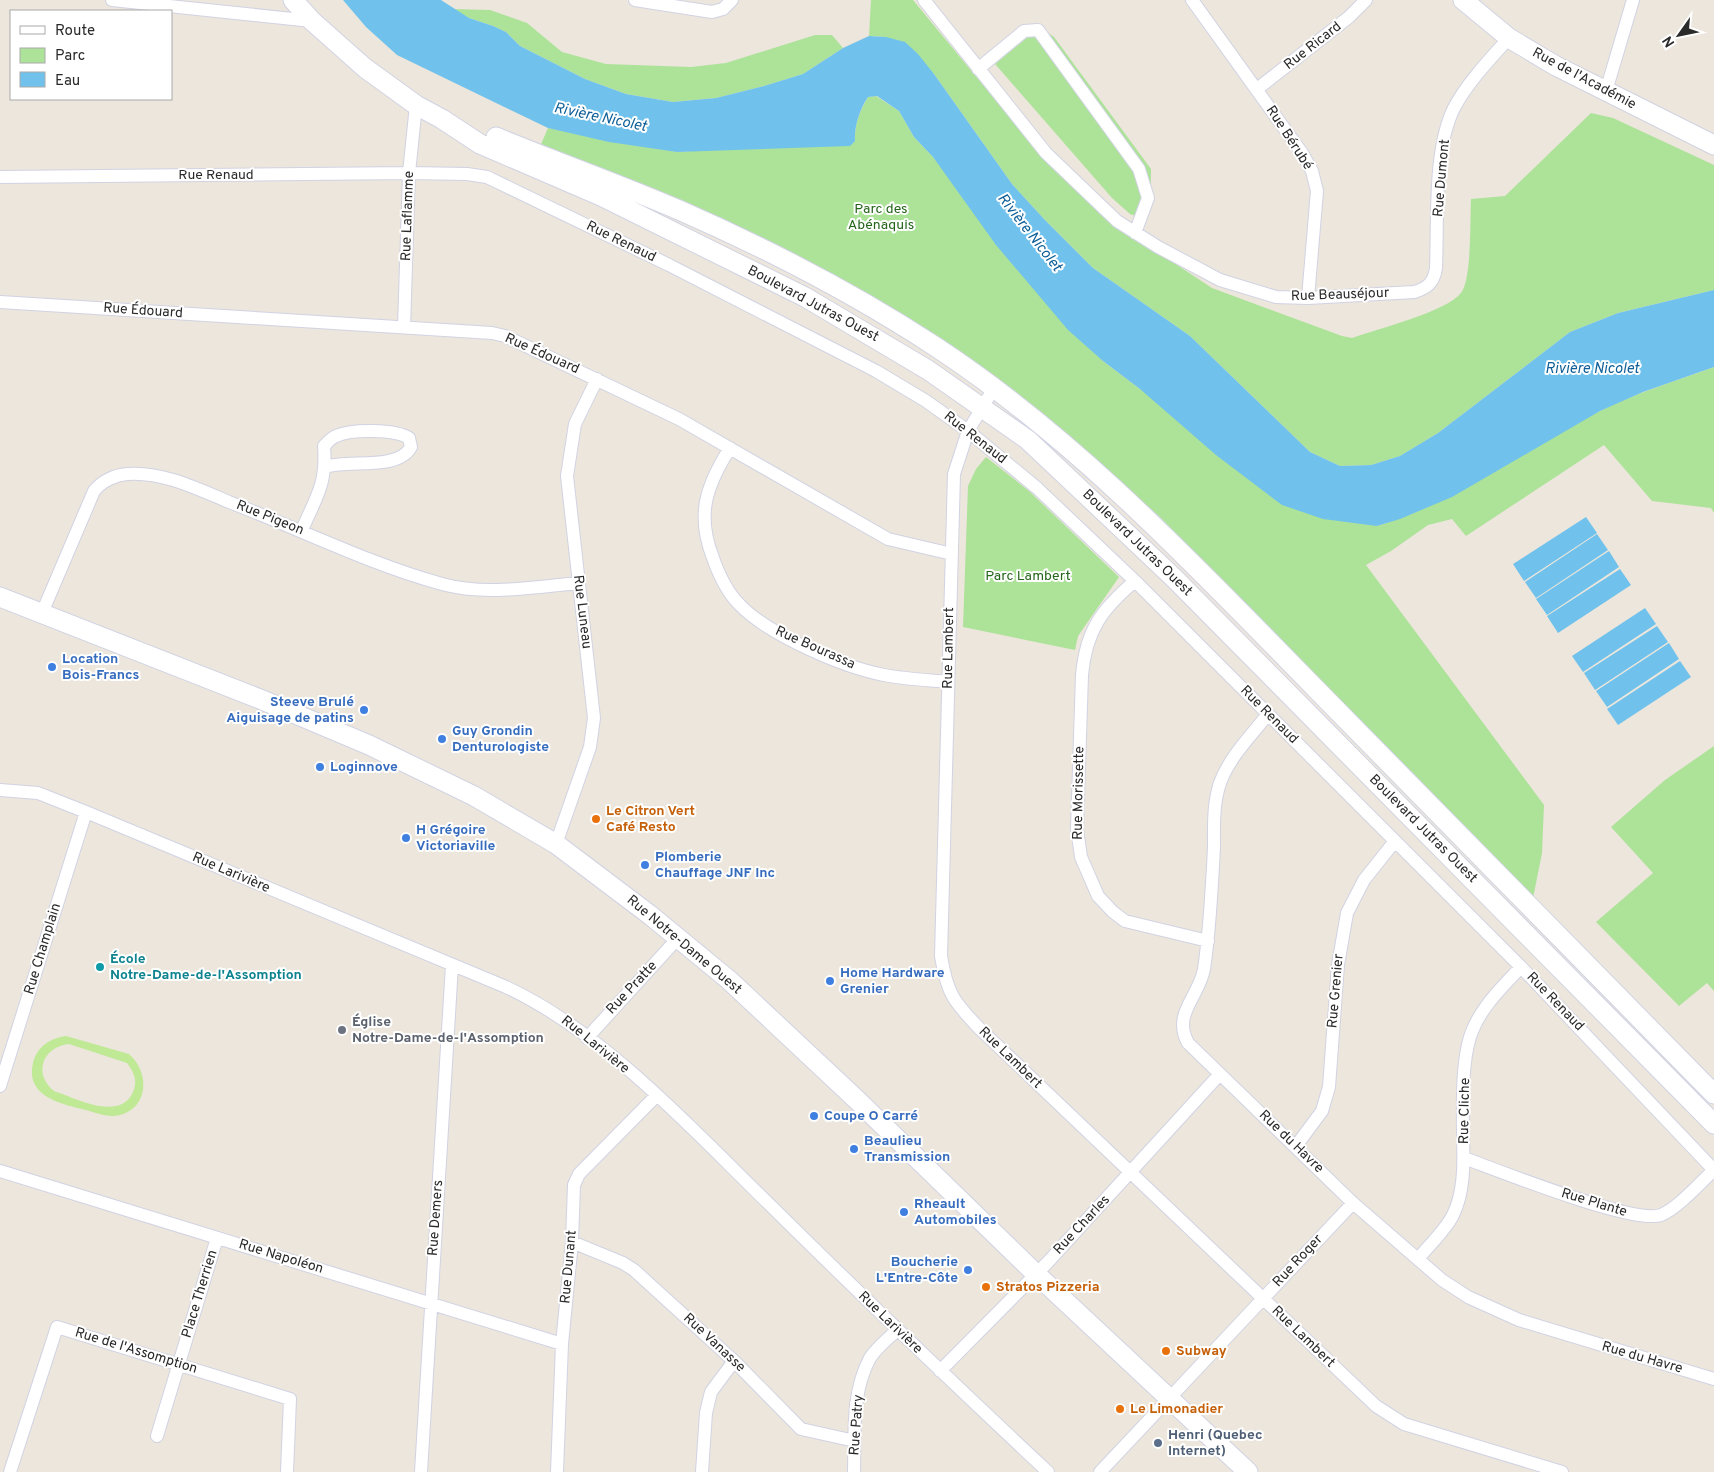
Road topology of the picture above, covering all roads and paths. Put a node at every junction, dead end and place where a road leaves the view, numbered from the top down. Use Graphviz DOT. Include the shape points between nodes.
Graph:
graph roads {
  1 [pos="112,0"];
  2 [pos="293,0"];
  3 [pos="634,0"];
  4 [pos="924,0"];
  5 [pos="1192,0"];
  6 [pos="1366,0"];
  7 [pos="1463,0"];
  8 [pos="1633,0"];
  9 [pos="731,2"];
  10 [pos="312,21"];
  11 [pos="1509,38"];
  12 [pos="978,69"];
  13 [pos="1257,89"];
  14 [pos="1606,91"];
  15 [pos="416,105"];
  16 [pos="442,119"];
  17 [pos="1714,145"];
  18 [pos="409,173"];
  19 [pos="0,177"];
  20 [pos="1135,233"];
  21 [pos="1435,277"];
  22 [pos="1308,298"];
  23 [pos="0,302"];
  24 [pos="404,327"];
  25 [pos="597,379"];
  26 [pos="994,388"];
  27 [pos="982,406"];
  28 [pos="968,431"];
  29 [pos="730,448"];
  30 [pos="325,466"];
  31 [pos="302,530"];
  32 [pos="952,554"];
  33 [pos="1135,581"];
  34 [pos="578,583"];
  35 [pos="0,597"];
  36 [pos="42,613"];
  37 [pos="948,682"];
  38 [pos="1268,714"];
  39 [pos="0,790"];
  40 [pos="86,812"];
  41 [pos="1394,841"];
  42 [pos="556,844"];
  43 [pos="678,938"];
  44 [pos="1208,941"];
  45 [pos="452,965"];
  46 [pos="1521,967"];
  47 [pos="587,1038"];
  48 [pos="1220,1074"];
  49 [pos="0,1086"];
  50 [pos="1714,1094"];
  51 [pos="657,1095"];
  52 [pos="1714,1124"];
  53 [pos="1296,1146"];
  54 [pos="1464,1158"];
  55 [pos="1714,1170"];
  56 [pos="0,1171"];
  57 [pos="1131,1173"];
  58 [pos="1353,1203"];
  59 [pos="217,1238"];
  60 [pos="572,1242"];
  61 [pos="1418,1260"];
  62 [pos="1036,1274"];
  63 [pos="1264,1298"];
  64 [pos="431,1303"];
  65 [pos="897,1330"];
  66 [pos="562,1344"];
  67 [pos="734,1361"];
  68 [pos="178,1364"];
  69 [pos="940,1371"];
  70 [pos="1714,1379"];
  71 [pos="1169,1397"];
  72 [pos="157,1436"];
  73 [pos="855,1441"];
  74 [pos="10,1472"];
  75 [pos="287,1472"];
  76 [pos="422,1472"];
  77 [pos="557,1472"];
  78 [pos="702,1472"];
  79 [pos="854,1472"];
  80 [pos="1048,1472"];
  81 [pos="1100,1472"];
  82 [pos="1248,1472"];
  83 [pos="1562,1472"];
  1 -- 10 [label="street"];
  2 -- 10 [label="main road, Boulevard Jutras Ouest"];
  3 -- 9 [label="street" via="712,12"];
  4 -- 12 [label="street, Rue Beauséjour"];
  5 -- 13 [label="street, Rue Bérubé"];
  6 -- 13 [label="street, Rue Ricard"];
  7 -- 11 [label="main road, Rue de l'Académie"];
  8 -- 14 [label="street"];
  10 -- 15 [label="main road, Boulevard Jutras Ouest" via="365,68"];
  11 -- 14 [label="main road, Rue de l'Académie"];
  11 -- 21 [label="street, Rue Dumont" via="1466,91 1448,122 1440,164"];
  12 -- 20 [label="street, Rue Beauséjour" via="1046,153 1097,204"];
  12 -- 20 [label="street" via="1024,31 1038,30 1139,169 1148,198"];
  13 -- 22 [label="street, Rue Bérubé" via="1312,171 1317,191"];
  14 -- 17 [label="main road, Rue de l'Académie"];
  15 -- 16 [label="main road, Boulevard Jutras Ouest"];
  15 -- 18 [label="street, Rue Laflamme"];
  16 -- 26 [label="main road, Boulevard Jutras Ouest" via="678,210 761,249 884,314"];
  16 -- 27 [label="main road, Boulevard Jutras Ouest" via="480,144 600,196 805,297 875,337"];
  18 -- 19 [label="street, Rue Renaud"];
  18 -- 24 [label="street, Rue Laflamme"];
  18 -- 28 [label="street, Rue Renaud" via="467,174 502,183 876,371"];
  20 -- 22 [label="street, Rue Beauséjour" via="1220,280 1276,297"];
  21 -- 22 [label="street, Rue Beauséjour" via="1425,288 1414,292"];
  23 -- 24 [label="street, Rue Édouard"];
  24 -- 25 [label="street, Rue Édouard" via="506,336"];
  25 -- 29 [label="street, Rue Édouard"];
  25 -- 34 [label="street, Rue Luneau" via="575,424 568,458"];
  26 -- 27 [label="street, Rue Lambert"];
  26 -- 50 [label="main road, Boulevard Jutras Ouest" via="1080,459 1184,555"];
  27 -- 28 [label="street, Rue Lambert"];
  27 -- 52 [label="main road, Boulevard Jutras Ouest" via="1028,440 1153,557"];
  28 -- 32 [label="street, Rue Lambert" via="954,474"];
  28 -- 33 [label="street, Rue Renaud" via="1037,488"];
  29 -- 32 [label="street, Rue Édouard" via="888,539"];
  29 -- 37 [label="street, Rue Bourassa" via="714,473 706,497 704,527 720,578 739,605 778,633 848,665 884,675"];
  30 -- 30 [label="street" via="324,446 336,436 400,432 409,438 411,447 398,460"];
  30 -- 31 [label="street" via="322,487"];
  31 -- 34 [label="street, Rue Pigeon" via="381,564 442,584 474,589 511,589"];
  31 -- 36 [label="street, Rue Pigeon" via="169,479 128,474 115,477 94,491"];
  32 -- 37 [label="street, Rue Lambert"];
  33 -- 38 [label="street, Rue Renaud"];
  33 -- 44 [label="street, Rue Morissette" via="1102,612 1086,647 1082,674 1078,843 1098,896 1113,912 1136,925"];
  34 -- 42 [label="street, Rue Luneau" via="594,718 590,748"];
  35 -- 36 [label="main road, Rue Notre-Dame Ouest"];
  36 -- 42 [label="main road, Rue Notre-Dame Ouest" via="357,740 459,788"];
  37 -- 57 [label="street, Rue Lambert" via="942,956 947,988 976,1025"];
  38 -- 41 [label="street, Rue Renaud"];
  38 -- 44 [label="street, Rue du Havre" via="1229,762 1217,793"];
  39 -- 40 [label="street, Rue Larivière" via="38,793"];
  40 -- 45 [label="street, Rue Larivière"];
  40 -- 49 [label="street, Rue Champlain"];
  41 -- 46 [label="street, Rue Renaud"];
  41 -- 53 [label="street, Rue Grenier" via="1364,880 1347,913 1338,965 1330,1087 1322,1111"];
  42 -- 43 [label="main road, Rue Notre-Dame Ouest"];
  43 -- 47 [label="street, Rue Pratte"];
  43 -- 62 [label="main road, Rue Notre-Dame Ouest" via="729,980 858,1100"];
  44 -- 48 [label="street, Rue du Havre" via="1202,977 1183,1016 1183,1033 1188,1043"];
  45 -- 47 [label="street, Rue Larivière" via="528,997"];
  45 -- 64 [label="street, Rue Demers"];
  46 -- 54 [label="street, Rue Cliche" via="1487,1005 1470,1038 1463,1117"];
  46 -- 55 [label="street, Rue Renaud"];
  47 -- 51 [label="street, Rue Larivière"];
  48 -- 53 [label="street, Rue du Havre"];
  48 -- 57 [label="street, Rue Charles"];
  51 -- 60 [label="street, Rue Dunant" via="579,1174 574,1185"];
  51 -- 65 [label="street, Rue Larivière"];
  53 -- 58 [label="street, Rue du Havre"];
  54 -- 55 [label="street, Rue Plante" via="1550,1190 1641,1216 1660,1215 1672,1208"];
  54 -- 61 [label="street, Rue Cliche" via="1453,1215"];
  56 -- 59 [label="street, Rue Napoléon"];
  57 -- 62 [label="street, Rue Charles"];
  57 -- 63 [label="street, Rue Lambert"];
  58 -- 61 [label="street, Rue du Havre"];
  58 -- 63 [label="street, Rue Roger"];
  59 -- 64 [label="street, Rue Napoléon"];
  59 -- 68 [label="street, Place Therrien"];
  60 -- 66 [label="street, Rue Dunant"];
  60 -- 67 [label="street, Rue Vanasse" via="634,1270"];
  61 -- 70 [label="street, Rue du Havre" via="1468,1297 1519,1320"];
  62 -- 69 [label="street, Rue Charles"];
  62 -- 71 [label="main road, Rue Notre-Dame Ouest"];
  63 -- 71 [label="street, Rue Roger"];
  63 -- 83 [label="street, Rue Lambert" via="1365,1397 1389,1416 1404,1424"];
  64 -- 66 [label="street, Rue Napoléon"];
  64 -- 76 [label="street, Rue Demers"];
  65 -- 69 [label="street, Rue Larivière"];
  65 -- 73 [label="street, Rue Patry" via="870,1358 860,1384 855,1408"];
  66 -- 77 [label="street, Rue Dunant"];
  67 -- 73 [label="street, Rue Vanasse" via="801,1429"];
  67 -- 78 [label="street" via="711,1392 706,1413"];
  68 -- 72 [label="street, Place Therrien"];
  68 -- 74 [label="street, Rue de l'Assomption" via="56,1327"];
  68 -- 75 [label="street, Rue de l'Assomption" via="290,1398"];
  69 -- 80 [label="street, Rue Larivière"];
  71 -- 81 [label="street, Rue Roger"];
  71 -- 82 [label="main road, Rue Notre-Dame Ouest"];
  73 -- 79 [label="street, Rue Patry"];
}
